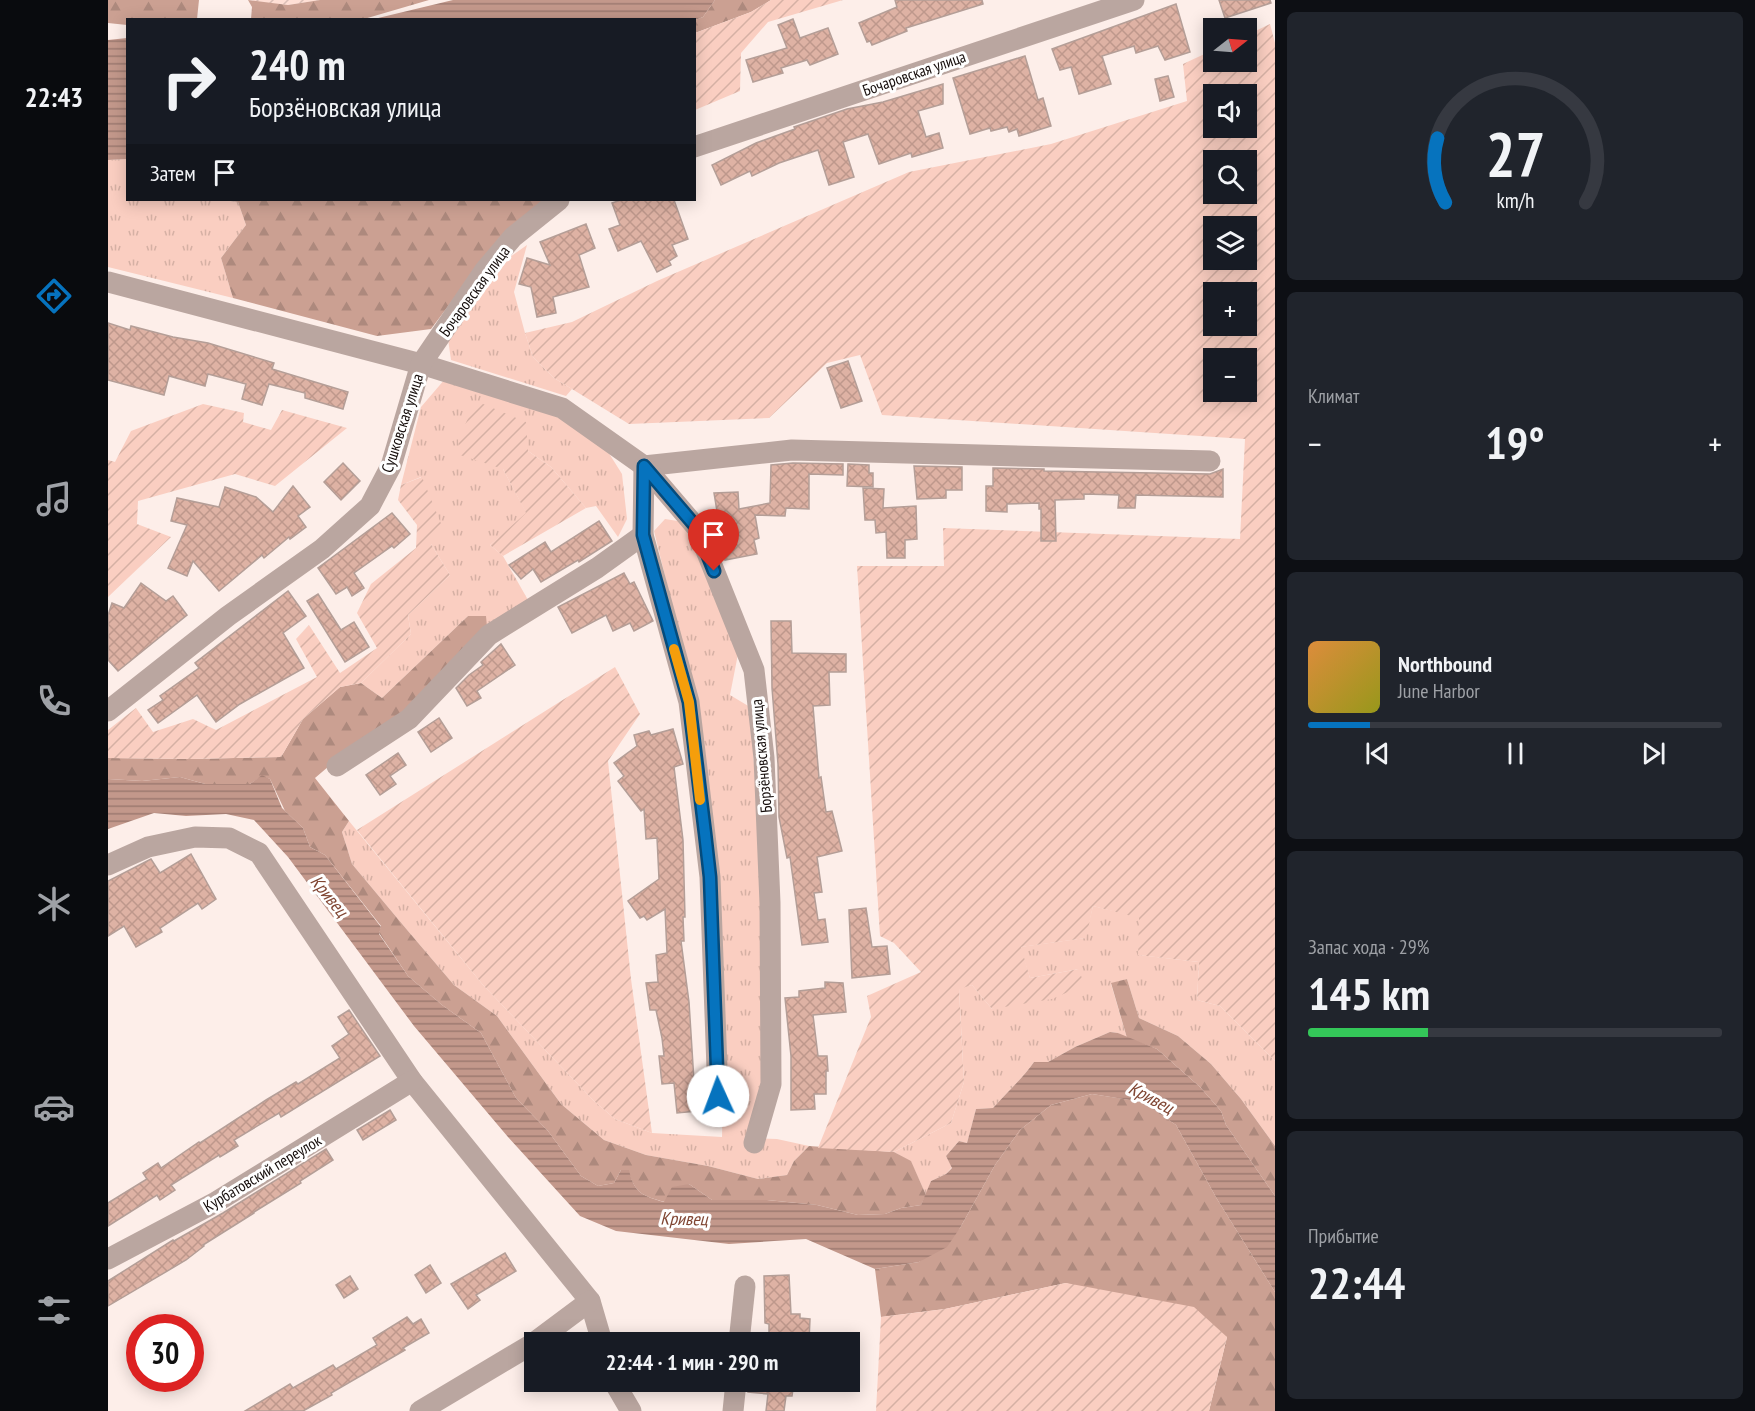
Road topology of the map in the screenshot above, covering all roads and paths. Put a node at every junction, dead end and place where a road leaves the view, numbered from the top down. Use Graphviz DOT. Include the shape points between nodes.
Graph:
graph roads {
  1 [pos="1134,0"];
  2 [pos="696,146"];
  3 [pos="558,201"];
  4 [pos="108,282"];
  5 [pos="422,364"];
  6 [pos="1210,461"];
  7 [pos="644,466"];
  8 [pos="643,535"];
  9 [pos="108,711"];
  10 [pos="337,766"];
  11 [pos="108,865"];
  12 [pos="412,1081"];
  13 [pos="718,1096"];
  14 [pos="754,1143"];
  15 [pos="108,1259"];
  16 [pos="745,1286"];
  17 [pos="590,1301"];
  18 [pos="549,1332"];
  19 [pos="599,1332"];
  20 [pos="741,1332"];
  21 [pos="524,1349"];
  22 [pos="620,1392"];
  23 [pos="735,1392"];
  24 [pos="420,1411"];
  25 [pos="631,1411"];
  26 [pos="733,1411"];
  1 -- 2 [label="street, Бочаровская улица"];
  3 -- 5 [label="street, Бочаровская улица" via="513,237 485,270"];
  4 -- 5 [label="street, Сушковская улица"];
  5 -- 7 [label="street, Борзёновская улица" via="562,408"];
  5 -- 9 [label="street, Сушковская улица" via="391,466 370,506 322,549 228,616"];
  6 -- 7 [label="street" via="792,450"];
  7 -- 8 [label="street"];
  7 -- 14 [label="street, Борзёновская улица" via="697,528 754,670 764,758 771,1073"];
  8 -- 10 [label="street" via="489,635 409,718"];
  8 -- 13 [label="street" via="689,702 710,877"];
  11 -- 12 [label="street" via="148,847 195,837 229,838 259,853"];
  12 -- 15 [label="street, Курбатовский переулок" via="216,1203"];
  12 -- 17 [label="street"];
  16 -- 20 [label="street"];
  17 -- 18 [label="street"];
  17 -- 19 [label="street"];
  21 -- 24 [label="street"];
  22 -- 25 [label="street"];
  23 -- 26 [label="street"];
}
